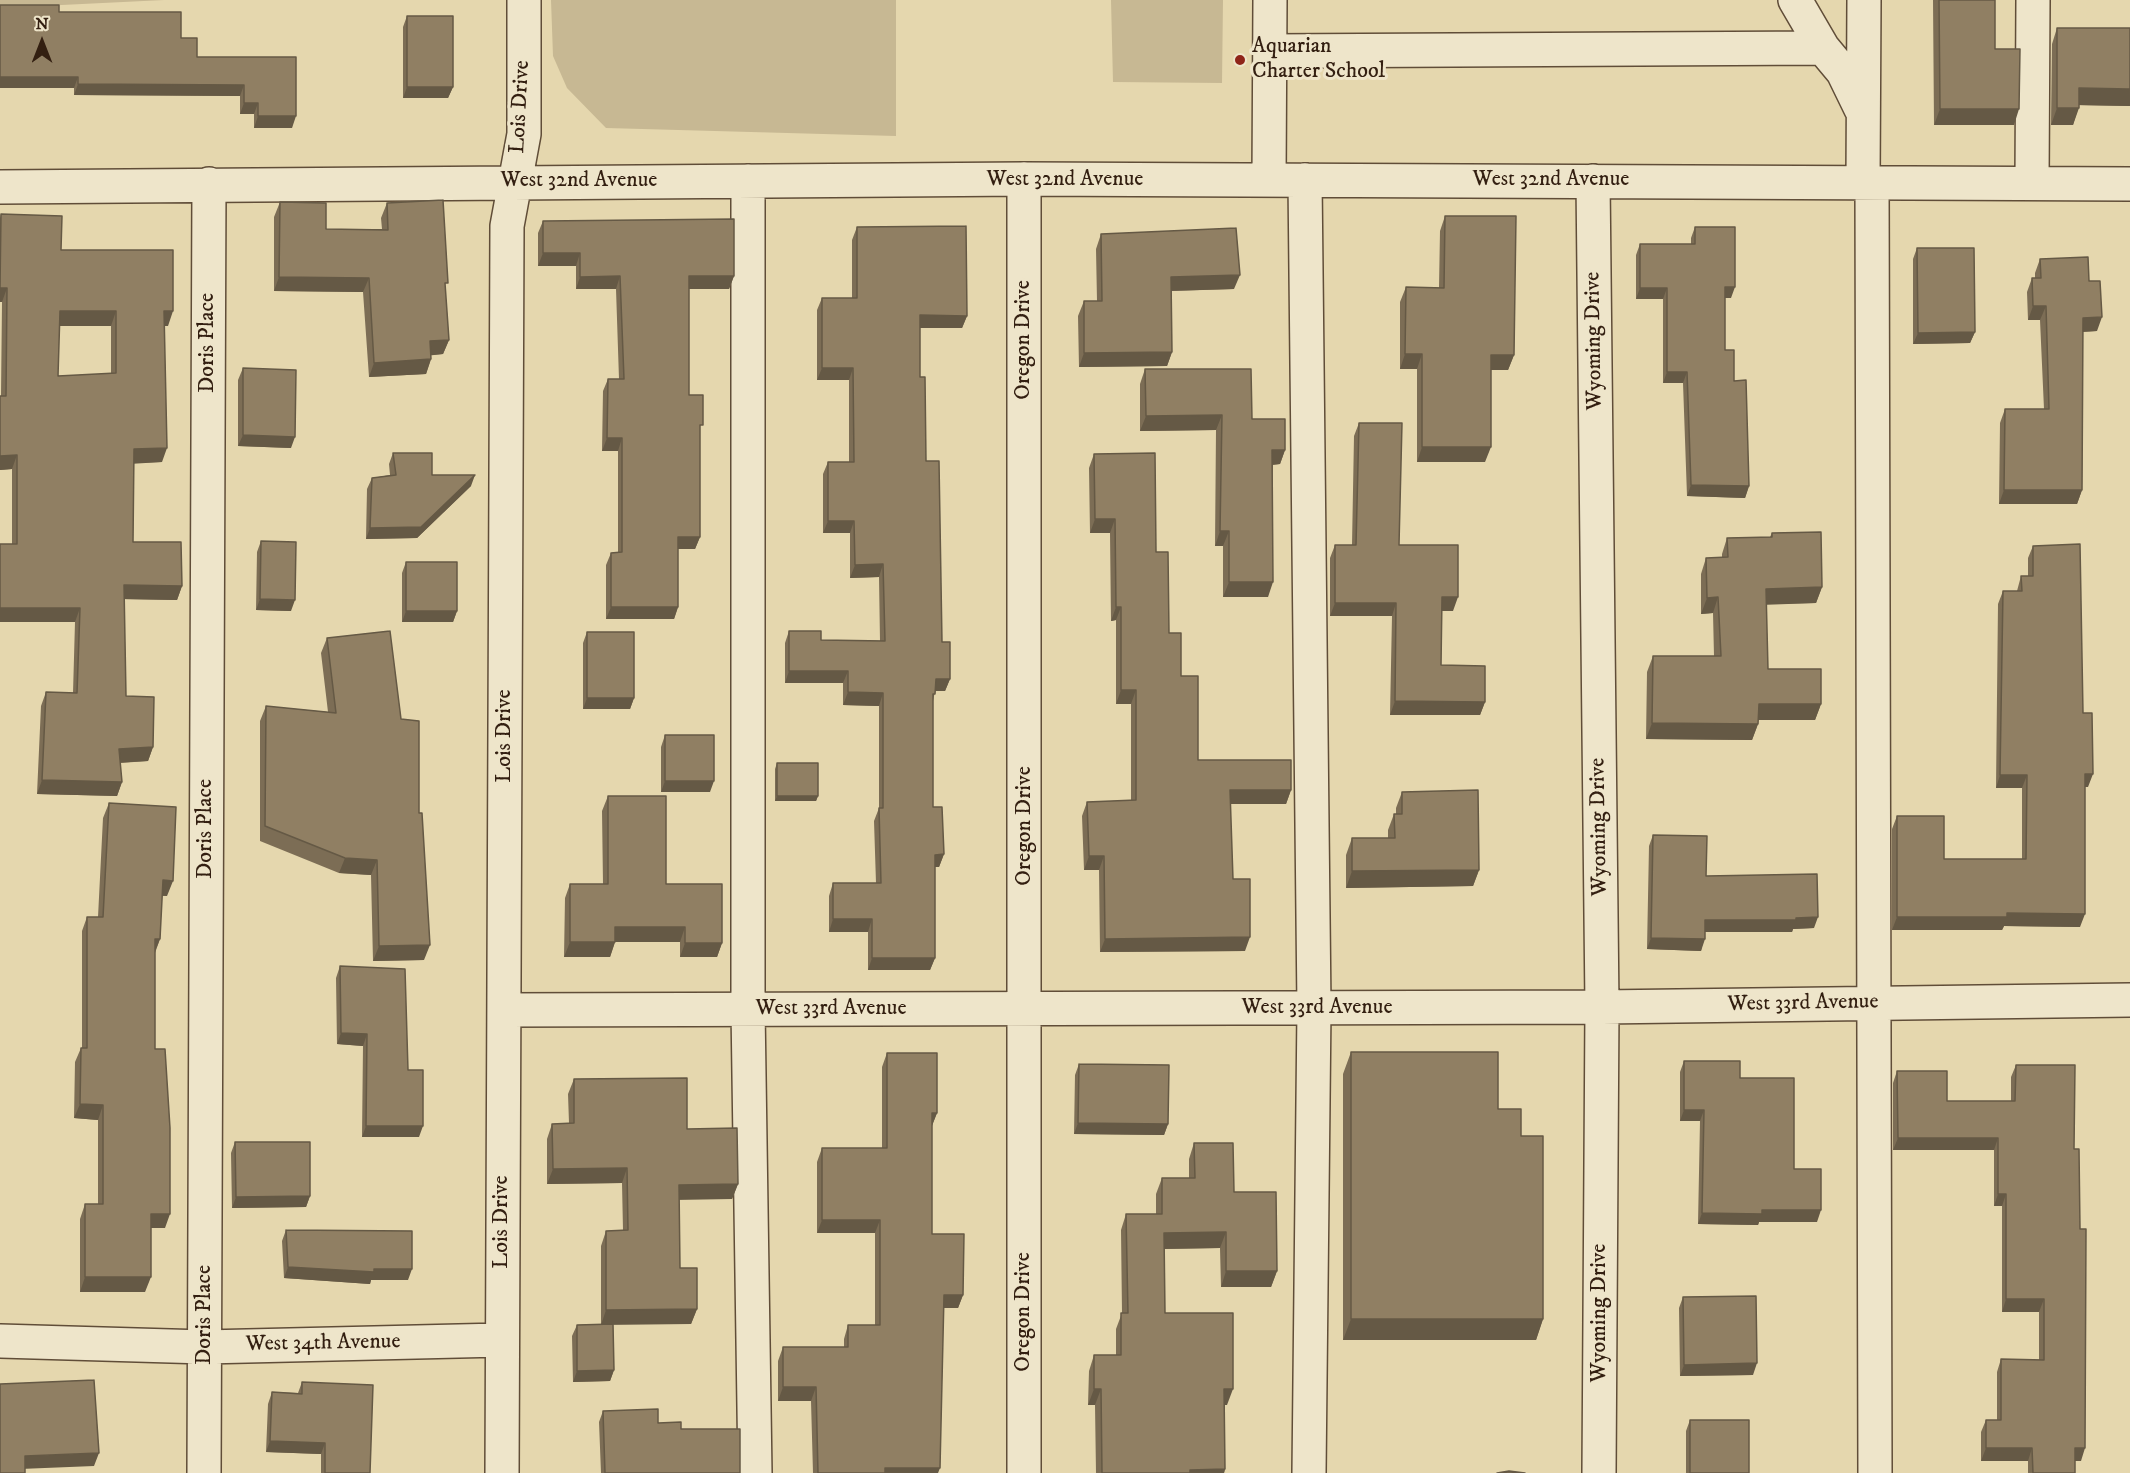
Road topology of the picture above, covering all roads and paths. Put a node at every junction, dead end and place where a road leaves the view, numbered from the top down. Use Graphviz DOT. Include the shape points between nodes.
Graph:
graph roads {
  1 [pos="524,0"];
  2 [pos="1270,0"];
  3 [pos="1795,0"];
  4 [pos="1864,0"];
  5 [pos="2033,0"];
  6 [pos="1823,48"];
  7 [pos="1271,51"];
  8 [pos="1863,114"];
  9 [pos="1024,179"];
  10 [pos="748,180"];
  11 [pos="1269,180"];
  12 [pos="1305,180"];
  13 [pos="1593,180"];
  14 [pos="1868,181"];
  15 [pos="515,182"];
  16 [pos="2032,183"];
  17 [pos="209,184"];
  18 [pos="2130,184"];
  19 [pos="0,187"];
  20 [pos="2130,1000"];
  21 [pos="1872,1003"];
  22 [pos="1602,1007"];
  23 [pos="1025,1008"];
  24 [pos="1314,1008"];
  25 [pos="748,1009"];
  26 [pos="504,1010"];
  27 [pos="501,1340"];
  28 [pos="0,1341"];
  29 [pos="205,1347"];
  30 [pos="204,1473"];
  31 [pos="502,1473"];
  32 [pos="755,1473"];
  33 [pos="1024,1473"];
  34 [pos="1310,1473"];
  35 [pos="1599,1473"];
  36 [pos="1875,1473"];
  1 -- 15 [label="street, Lois Drive" via="524,134"];
  2 -- 7 [label="street"];
  3 -- 6 [label="street"];
  4 -- 8 [label="street"];
  5 -- 16 [label="street"];
  6 -- 7 [label="street"];
  6 -- 8 [label="street" via="1843,72"];
  7 -- 11 [label="street"];
  8 -- 14 [label="street"];
  9 -- 10 [label="street, West 32nd Avenue"];
  9 -- 11 [label="street, West 32nd Avenue"];
  9 -- 23 [label="street, Oregon Drive"];
  10 -- 15 [label="street, West 32nd Avenue"];
  10 -- 25 [label="street"];
  11 -- 12 [label="street, West 32nd Avenue"];
  12 -- 13 [label="street, West 32nd Avenue"];
  12 -- 24 [label="street"];
  13 -- 14 [label="street, West 32nd Avenue"];
  13 -- 22 [label="street, Wyoming Drive"];
  14 -- 16 [label="street, West 32nd Avenue"];
  14 -- 21 [label="street"];
  15 -- 17 [label="street, West 32nd Avenue"];
  15 -- 26 [label="street, Lois Drive" via="507,226"];
  16 -- 18 [label="street, West 32nd Avenue"];
  17 -- 19 [label="street, West 32nd Avenue"];
  17 -- 29 [label="street, Doris Place"];
  20 -- 21 [label="street, West 33rd Avenue"];
  21 -- 22 [label="street, West 33rd Avenue"];
  21 -- 36 [label="street"];
  22 -- 24 [label="street, West 33rd Avenue"];
  22 -- 35 [label="street, Wyoming Drive"];
  23 -- 24 [label="street, West 33rd Avenue"];
  23 -- 25 [label="street, West 33rd Avenue"];
  23 -- 33 [label="street, Oregon Drive"];
  24 -- 34 [label="street"];
  25 -- 26 [label="street, West 33rd Avenue"];
  25 -- 32 [label="street"];
  26 -- 27 [label="street, Lois Drive"];
  27 -- 29 [label="street, West 34th Avenue"];
  27 -- 31 [label="street, Lois Drive"];
  28 -- 29 [label="street, West 34th Avenue"];
  29 -- 30 [label="street, Doris Place"];
}
